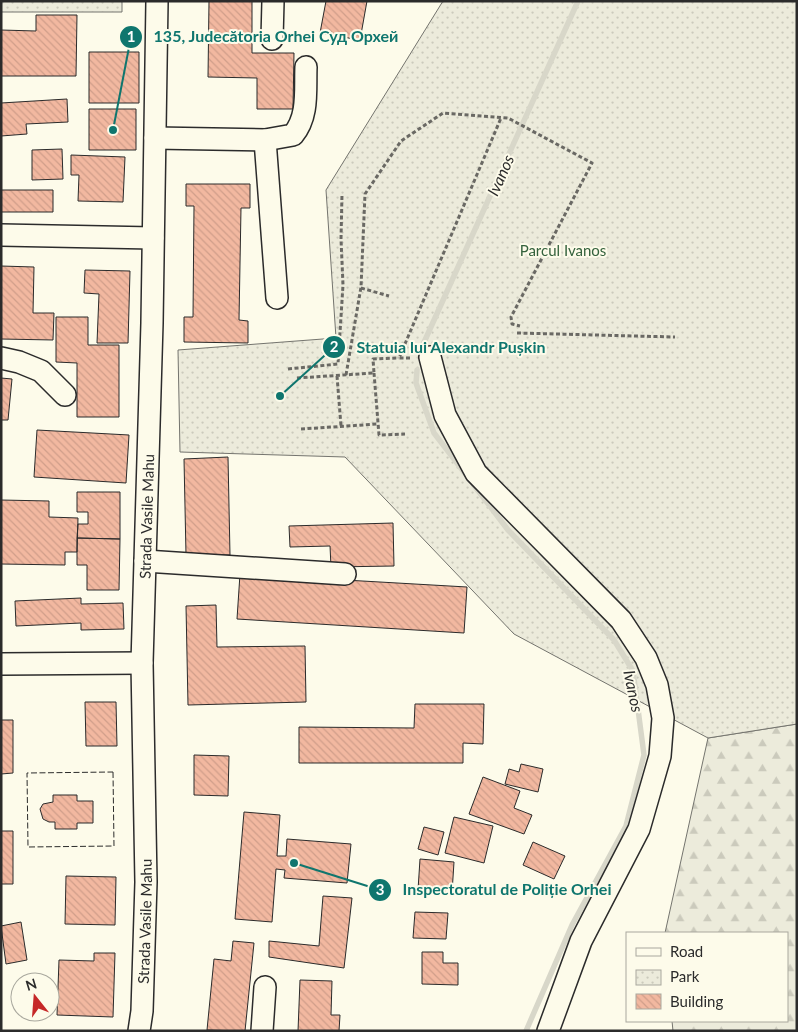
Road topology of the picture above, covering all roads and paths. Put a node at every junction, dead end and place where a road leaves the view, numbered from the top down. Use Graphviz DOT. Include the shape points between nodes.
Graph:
graph roads {
  1 [pos="157,1"];
  2 [pos="273,1"];
  3 [pos="272,39"];
  4 [pos="306,67"];
  5 [pos="501,118"];
  6 [pos="154,138"];
  7 [pos="265,140"];
  8 [pos="342,194"];
  9 [pos="1,235"];
  10 [pos="153,238"];
  11 [pos="361,288"];
  12 [pos="389,296"];
  13 [pos="277,298"];
  14 [pos="520,326"];
  15 [pos="517,333"];
  16 [pos="675,337"];
  17 [pos="430,357"];
  18 [pos="1,358"];
  19 [pos="399,358"];
  20 [pos="288,369"];
  21 [pos="374,373"];
  22 [pos="346,375"];
  23 [pos="337,376"];
  24 [pos="297,378"];
  25 [pos="65,395"];
  26 [pos="378,424"];
  27 [pos="341,426"];
  28 [pos="301,429"];
  29 [pos="405,434"];
  30 [pos="145,561"];
  31 [pos="346,574"];
  32 [pos="142,663"];
  33 [pos="1,664"];
  34 [pos="264,987"];
  35 [pos="139,1031"];
  36 [pos="262,1031"];
  37 [pos="548,1031"];
  1 -- 6 [label="street, Strada Vasile Mahu"];
  2 -- 3 [label="street"];
  4 -- 7 [label="street" via="302,123 292,135"];
  5 -- 11 [label="path" via="443,113 401,142 364,194"];
  5 -- 14 [label="path" via="508,118 592,163 511,317 512,324"];
  5 -- 19 [label="path"];
  6 -- 7 [label="street"];
  6 -- 10 [label="street, Strada Vasile Mahu"];
  7 -- 13 [label="street"];
  8 -- 20 [label="path" via="343,286 338,364"];
  9 -- 10 [label="street"];
  10 -- 30 [label="street, Strada Vasile Mahu"];
  11 -- 12 [label="path"];
  11 -- 22 [label="path"];
  15 -- 16 [label="path"];
  17 -- 19 [label="path"];
  17 -- 37 [label="street" via="445,415 476,473 621,620 646,658 657,685 662,718 660,756 650,796 639,829 581,941"];
  18 -- 25 [label="street" via="41,371"];
  19 -- 21 [label="path" via="373,359"];
  21 -- 22 [label="path"];
  21 -- 26 [label="path"];
  22 -- 23 [label="path"];
  23 -- 24 [label="path"];
  23 -- 27 [label="path"];
  26 -- 27 [label="path"];
  26 -- 29 [label="path" via="379,435"];
  27 -- 28 [label="path"];
  30 -- 31 [label="street"];
  30 -- 32 [label="street, Strada Vasile Mahu"];
  32 -- 33 [label="street"];
  32 -- 35 [label="street, Strada Vasile Mahu" via="146,882"];
  34 -- 36 [label="street"];
}
